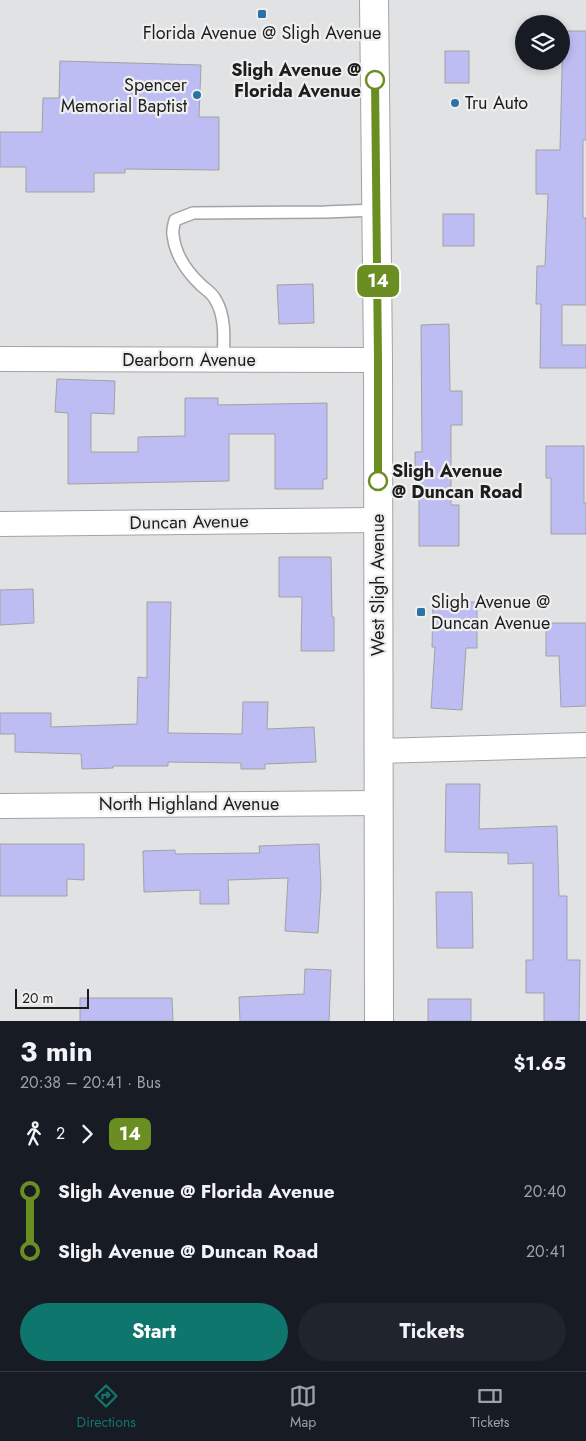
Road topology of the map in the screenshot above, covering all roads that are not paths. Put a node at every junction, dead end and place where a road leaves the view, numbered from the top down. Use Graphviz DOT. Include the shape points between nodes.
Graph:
graph roads {
  1 [pos="374,0"];
  2 [pos="377,210"];
  3 [pos="0,359"];
  4 [pos="224,360"];
  5 [pos="378,360"];
  6 [pos="378,520"];
  7 [pos="0,524"];
  8 [pos="586,745"];
  9 [pos="379,751"];
  10 [pos="379,803"];
  11 [pos="0,806"];
  12 [pos="380,1021"];
  1 -- 2 [label="main road, West Sligh Avenue"];
  2 -- 4 [label="lane" via="193,213 175,220 172,234 177,252 186,269 214,298 220,312"];
  2 -- 5 [label="main road, West Sligh Avenue"];
  3 -- 4 [label="street, Dearborn Avenue"];
  4 -- 5 [label="street, Dearborn Avenue"];
  5 -- 6 [label="main road, West Sligh Avenue"];
  6 -- 7 [label="street, Duncan Avenue"];
  6 -- 9 [label="main road, West Sligh Avenue"];
  8 -- 9 [label="street"];
  9 -- 10 [label="main road, West Sligh Avenue"];
  10 -- 11 [label="street, North Highland Avenue"];
  10 -- 12 [label="main road, West Sligh Avenue"];
}
